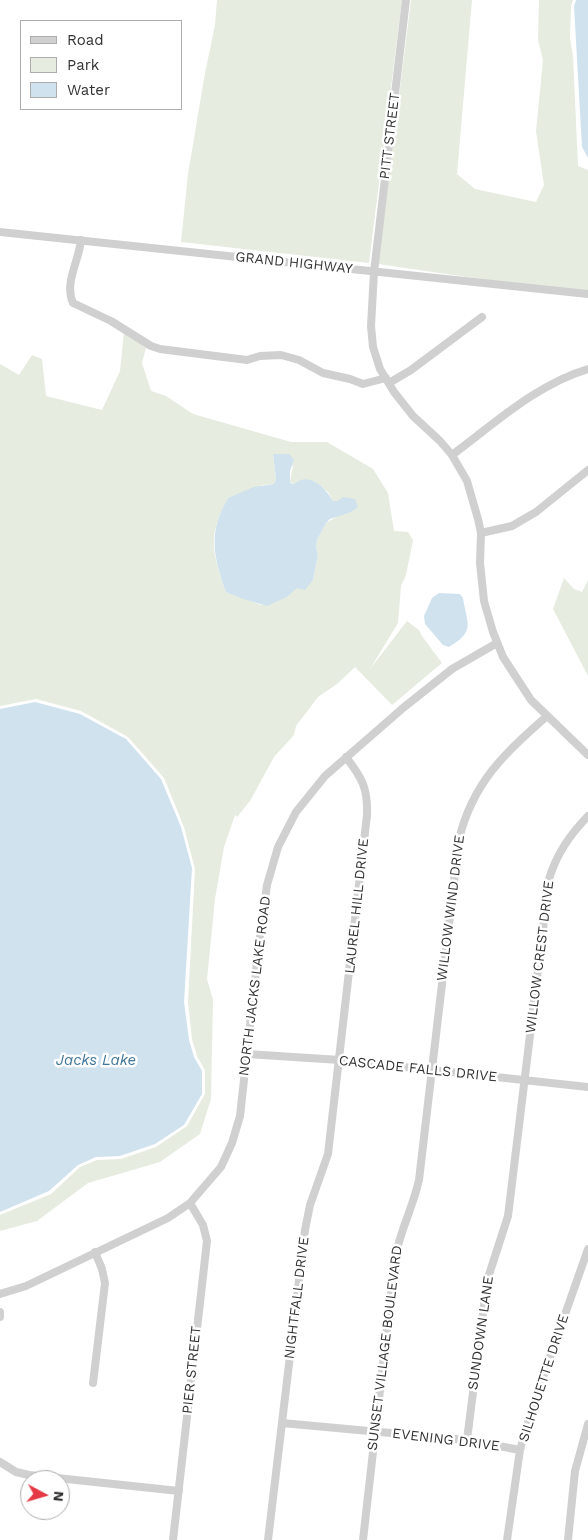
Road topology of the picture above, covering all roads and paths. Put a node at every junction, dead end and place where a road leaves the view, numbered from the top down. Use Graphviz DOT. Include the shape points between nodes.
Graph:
graph roads {
  1 [pos="406,0"];
  2 [pos="0,232"];
  3 [pos="81,240"];
  4 [pos="374,272"];
  5 [pos="588,294"];
  6 [pos="482,317"];
  7 [pos="588,369"];
  8 [pos="387,381"];
  9 [pos="452,455"];
  10 [pos="588,470"];
  11 [pos="481,533"];
  12 [pos="497,643"];
  13 [pos="547,716"];
  14 [pos="588,755"];
  15 [pos="346,757"];
  16 [pos="588,816"];
  17 [pos="247,1054"];
  18 [pos="340,1060"];
  19 [pos="432,1070"];
  20 [pos="524,1080"];
  21 [pos="588,1087"];
  22 [pos="190,1203"];
  23 [pos="588,1249"];
  24 [pos="95,1252"];
  25 [pos="0,1294"];
  26 [pos="0,1312"];
  27 [pos="0,1317"];
  28 [pos="93,1383"];
  29 [pos="282,1423"];
  30 [pos="588,1424"];
  31 [pos="375,1431"];
  32 [pos="467,1440"];
  33 [pos="520,1450"];
  34 [pos="0,1462"];
  35 [pos="179,1491"];
  36 [pos="173,1540"];
  37 [pos="268,1540"];
  38 [pos="363,1540"];
  39 [pos="507,1540"];
  40 [pos="568,1540"];
  1 -- 4 [label="street, PITT STREET"];
  2 -- 3 [label="street, GRAND HIGHWAY"];
  3 -- 4 [label="street, GRAND HIGHWAY"];
  3 -- 8 [label="street" via="70,284 73,303 111,321 151,346 246,360 281,355 299,360 322,373 363,384"];
  4 -- 5 [label="street, GRAND HIGHWAY"];
  4 -- 8 [label="street" via="372,337 376,359"];
  6 -- 8 [label="street" via="410,370"];
  7 -- 9 [label="street" via="546,388"];
  8 -- 9 [label="street" via="405,408"];
  9 -- 11 [label="street" via="467,481"];
  10 -- 11 [label="street" via="547,505 519,522"];
  11 -- 12 [label="street" via="484,601"];
  12 -- 13 [label="street" via="522,688"];
  12 -- 15 [label="street, NORTH JACKS LAKE ROAD" via="452,669"];
  13 -- 14 [label="street"];
  13 -- 19 [label="street, WILLOW WIND DRIVE" via="486,778 462,824"];
  15 -- 17 [label="street, NORTH JACKS LAKE ROAD" via="325,776 296,812 275,856 264,904"];
  15 -- 18 [label="street, LAUREL HILL DRIVE" via="364,783 367,809"];
  16 -- 20 [label="street, WILLOW CREST DRIVE" via="565,842 549,878"];
  17 -- 18 [label="street, CASCADE FALLS DRIVE"];
  17 -- 22 [label="street, NORTH JACKS LAKE ROAD" via="240,1116 232,1143 221,1167"];
  18 -- 19 [label="street, CASCADE FALLS DRIVE"];
  18 -- 29 [label="street, NIGHTFALL DRIVE" via="328,1154 305,1230"];
  19 -- 20 [label="street, CASCADE FALLS DRIVE"];
  19 -- 31 [label="street, SUNSET VILLAGE BOULEVARD" via="419,1180 395,1258"];
  20 -- 21 [label="street, CASCADE FALLS DRIVE"];
  20 -- 32 [label="street, SUNDOWN LANE" via="508,1216 485,1292"];
  22 -- 24 [label="street, NORTH JACKS LAKE ROAD" via="168,1218"];
  22 -- 35 [label="street, PIER STREET" via="203,1225 207,1241"];
  23 -- 33 [label="street, SILHOUETTE DRIVE"];
  24 -- 25 [label="street, NORTH JACKS LAKE ROAD" via="26,1286"];
  24 -- 28 [label="street" via="105,1283"];
  26 -- 27 [label="street"];
  29 -- 31 [label="street, EVENING DRIVE"];
  29 -- 37 [label="street, NIGHTFALL DRIVE"];
  30 -- 40 [label="street" via="575,1471"];
  31 -- 32 [label="street, EVENING DRIVE"];
  31 -- 38 [label="street, SUNSET VILLAGE BOULEVARD"];
  32 -- 33 [label="street, EVENING DRIVE"];
  33 -- 39 [label="street, SILHOUETTE DRIVE"];
  34 -- 35 [label="street" via="16,1472 29,1475"];
  35 -- 36 [label="street, PIER STREET"];
}
